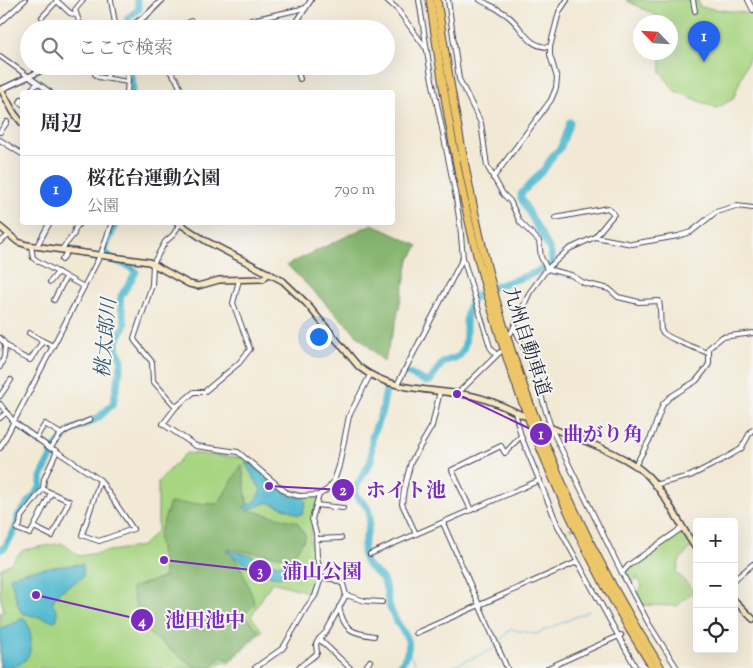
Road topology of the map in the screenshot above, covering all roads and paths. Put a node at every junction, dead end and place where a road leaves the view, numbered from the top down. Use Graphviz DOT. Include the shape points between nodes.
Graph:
graph roads {
  1 [pos="25,0"];
  2 [pos="82,0"];
  3 [pos="111,0"];
  4 [pos="162,0"];
  5 [pos="311,0"];
  6 [pos="386,0"];
  7 [pos="419,0"];
  8 [pos="430,0"];
  9 [pos="437,0"];
  10 [pos="448,0"];
  11 [pos="480,0"];
  12 [pos="567,0"];
  13 [pos="693,0"];
  14 [pos="748,0"];
  15 [pos="57,1"];
  16 [pos="306,8"];
  17 [pos="753,10"];
  18 [pos="694,11"];
  19 [pos="76,15"];
  20 [pos="42,17"];
  21 [pos="78,20"];
  22 [pos="114,20"];
  23 [pos="140,20"];
  24 [pos="251,20"];
  25 [pos="298,20"];
  26 [pos="0,23"];
  27 [pos="550,47"];
  28 [pos="428,51"];
  29 [pos="0,56"];
  30 [pos="20,71"];
  31 [pos="25,75"];
  32 [pos="32,75"];
  33 [pos="98,75"];
  34 [pos="107,75"];
  35 [pos="127,75"];
  36 [pos="173,75"];
  37 [pos="299,75"];
  38 [pos="28,77"];
  39 [pos="106,78"];
  40 [pos="300,79"];
  41 [pos="128,82"];
  42 [pos="37,84"];
  43 [pos="0,88"];
  44 [pos="30,90"];
  45 [pos="47,90"];
  46 [pos="128,90"];
  47 [pos="181,90"];
  48 [pos="20,120"];
  49 [pos="7,122"];
  50 [pos="0,132"];
  51 [pos="0,140"];
  52 [pos="20,153"];
  53 [pos="493,178"];
  54 [pos="753,208"];
  55 [pos="555,218"];
  56 [pos="48,225"];
  57 [pos="78,225"];
  58 [pos="111,225"];
  59 [pos="178,225"];
  60 [pos="182,225"];
  61 [pos="0,227"];
  62 [pos="9,235"];
  63 [pos="595,237"];
  64 [pos="0,242"];
  65 [pos="34,246"];
  66 [pos="65,250"];
  67 [pos="101,254"];
  68 [pos="463,258"];
  69 [pos="62,260"];
  70 [pos="153,264"];
  71 [pos="547,269"];
  72 [pos="58,272"];
  73 [pos="269,273"];
  74 [pos="66,277"];
  75 [pos="239,280"];
  76 [pos="50,282"];
  77 [pos="84,287"];
  78 [pos="54,300"];
  79 [pos="514,327"];
  80 [pos="29,333"];
  81 [pos="511,333"];
  82 [pos="753,333"];
  83 [pos="0,338"];
  84 [pos="43,341"];
  85 [pos="5,346"];
  86 [pos="53,346"];
  87 [pos="708,353"];
  88 [pos="0,367"];
  89 [pos="370,375"];
  90 [pos="11,380"];
  91 [pos="397,385"];
  92 [pos="440,391"];
  93 [pos="457,394"];
  94 [pos="0,396"];
  95 [pos="0,404"];
  96 [pos="176,407"];
  97 [pos="7,412"];
  98 [pos="515,412"];
  99 [pos="524,416"];
  100 [pos="0,418"];
  101 [pos="90,420"];
  102 [pos="14,422"];
  103 [pos="545,425"];
  104 [pos="551,428"];
  105 [pos="753,430"];
  106 [pos="61,434"];
  107 [pos="521,436"];
  108 [pos="36,438"];
  109 [pos="0,448"];
  110 [pos="50,448"];
  111 [pos="57,451"];
  112 [pos="635,466"];
  113 [pos="100,480"];
  114 [pos="540,480"];
  115 [pos="654,485"];
  116 [pos="43,489"];
  117 [pos="52,493"];
  118 [pos="318,495"];
  119 [pos="316,505"];
  120 [pos="343,508"];
  121 [pos="471,510"];
  122 [pos="594,517"];
  123 [pos="589,522"];
  124 [pos="443,523"];
  125 [pos="34,527"];
  126 [pos="682,528"];
  127 [pos="416,534"];
  128 [pos="341,538"];
  129 [pos="317,539"];
  130 [pos="693,544"];
  131 [pos="370,554"];
  132 [pos="577,562"];
  133 [pos="753,564"];
  134 [pos="622,573"];
  135 [pos="738,577"];
  136 [pos="321,578"];
  137 [pos="346,594"];
  138 [pos="382,602"];
  139 [pos="738,604"];
  140 [pos="478,605"];
  141 [pos="339,607"];
  142 [pos="753,619"];
  143 [pos="649,624"];
  144 [pos="644,628"];
  145 [pos="416,634"];
  146 [pos="374,636"];
  147 [pos="619,636"];
  148 [pos="319,638"];
  149 [pos="370,661"];
  150 [pos="255,668"];
  151 [pos="299,668"];
  152 [pos="350,668"];
  153 [pos="365,668"];
  154 [pos="507,668"];
  155 [pos="548,668"];
  156 [pos="636,668"];
  157 [pos="653,668"];
  158 [pos="661,668"];
  159 [pos="677,668"];
  1 -- 26 [label="street"];
  2 -- 19 [label="street" via="75,10"];
  3 -- 22 [label="street"];
  4 -- 23 [label="street"];
  5 -- 16 [label="street"];
  6 -- 28 [label="street" via="397,9"];
  7 -- 28 [label="street"];
  8 -- 157 [label="highway, 九州自動車道" via="460,183 485,286 509,362 538,442 572,518 610,594"];
  9 -- 158 [label="highway, 九州自動車道" via="478,228 516,360 545,440 578,515"];
  10 -- 53 [label="street" via="459,79 481,123 487,166"];
  11 -- 27 [label="street" via="508,16 529,40 543,48"];
  12 -- 27 [label="street" via="559,12"];
  13 -- 18 [label="street"];
  14 -- 17 [label="street"];
  15 -- 19 [label="street"];
  15 -- 20 [label="street"];
  16 -- 24 [label="street"];
  16 -- 25 [label="street"];
  19 -- 21 [label="street"];
  27 -- 53 [label="street" via="557,78 554,94"];
  28 -- 68 [label="street" via="455,192"];
  29 -- 30 [label="street"];
  31 -- 38 [label="street"];
  32 -- 38 [label="street"];
  33 -- 39 [label="street"];
  34 -- 39 [label="street"];
  35 -- 41 [label="street"];
  36 -- 47 [label="street"];
  37 -- 40 [label="street"];
  38 -- 42 [label="street"];
  38 -- 43 [label="street"];
  39 -- 41 [label="street"];
  41 -- 46 [label="street"];
  42 -- 44 [label="street"];
  42 -- 45 [label="street"];
  43 -- 48 [label="main road"];
  49 -- 50 [label="street"];
  51 -- 52 [label="street"];
  53 -- 71 [label="street" via="520,222 539,241"];
  54 -- 63 [label="street" via="736,206 716,212 691,232 678,236 632,244"];
  55 -- 63 [label="street" via="608,208 614,214"];
  56 -- 65 [label="street"];
  57 -- 66 [label="street"];
  58 -- 67 [label="street"];
  59 -- 70 [label="street"];
  60 -- 73 [label="main road"];
  61 -- 62 [label="main road"];
  62 -- 64 [label="street"];
  62 -- 65 [label="main road" via="18,242"];
  63 -- 71 [label="street" via="569,249"];
  65 -- 66 [label="main road"];
  65 -- 72 [label="street" via="33,258"];
  66 -- 67 [label="main road"];
  66 -- 69 [label="street"];
  67 -- 70 [label="main road"];
  67 -- 77 [label="street"];
  68 -- 91 [label="street"];
  68 -- 93 [label="street" via="490,347 498,353"];
  70 -- 75 [label="main road" via="188,284 198,286 219,280"];
  70 -- 96 [label="street" via="152,285 134,338 152,362 153,381"];
  71 -- 79 [label="street" via="530,292"];
  71 -- 87 [label="street" via="609,289 618,297 639,302 659,301 663,333"];
  72 -- 74 [label="street"];
  72 -- 76 [label="street"];
  73 -- 75 [label="main road" via="263,279"];
  73 -- 89 [label="main road" via="293,289"];
  74 -- 77 [label="street"];
  74 -- 78 [label="street"];
  75 -- 96 [label="street" via="233,303 250,349 239,363 204,392 194,392"];
  77 -- 86 [label="street"];
  79 -- 81 [label="street"];
  79 -- 104 [label="street" via="532,365"];
  80 -- 84 [label="street"];
  82 -- 87 [label="street" via="722,337 709,348"];
  83 -- 85 [label="street"];
  84 -- 85 [label="street" via="30,360"];
  84 -- 86 [label="street"];
  85 -- 88 [label="street"];
  86 -- 102 [label="street"];
  87 -- 112 [label="street" via="709,364 696,381 663,404 651,437"];
  89 -- 91 [label="main road"];
  89 -- 118 [label="street" via="349,416 334,481"];
  90 -- 94 [label="street"];
  91 -- 92 [label="main road"];
  92 -- 93 [label="main road"];
  92 -- 127 [label="street" via="432,426 411,462 404,489 402,504"];
  93 -- 98 [label="main road" via="485,399"];
  95 -- 97 [label="street"];
  96 -- 118 [label="street" via="163,424 196,446 238,452 287,493"];
  97 -- 100 [label="street"];
  97 -- 102 [label="street"];
  98 -- 99 [label="main road"];
  98 -- 107 [label="street"];
  101 -- 106 [label="street"];
  102 -- 108 [label="street"];
  102 -- 109 [label="street"];
  103 -- 104 [label="main road"];
  104 -- 112 [label="main road"];
  104 -- 122 [label="street"];
  105 -- 115 [label="street" via="741,449 720,461 690,476"];
  106 -- 108 [label="street" via="45,424"];
  106 -- 110 [label="street"];
  107 -- 114 [label="street"];
  107 -- 121 [label="street" via="505,453 501,446 452,470"];
  108 -- 110 [label="street"];
  110 -- 111 [label="street"];
  111 -- 113 [label="street"];
  111 -- 116 [label="street"];
  112 -- 115 [label="main road"];
  113 -- 113 [label="street" via="133,530 99,541 82,535"];
  114 -- 121 [label="street"];
  114 -- 132 [label="street" via="558,526"];
  115 -- 126 [label="main road"];
  116 -- 117 [label="street"];
  116 -- 125 [label="street" via="21,517 18,529 30,534"];
  117 -- 125 [label="street"];
  117 -- 125 [label="street" via="69,501 52,536"];
  118 -- 119 [label="street"];
  119 -- 120 [label="street"];
  119 -- 129 [label="street" via="312,519"];
  121 -- 124 [label="street"];
  122 -- 123 [label="street"];
  122 -- 134 [label="street"];
  124 -- 127 [label="street"];
  124 -- 140 [label="street"];
  126 -- 130 [label="main road"];
  126 -- 134 [label="street" via="643,554"];
  127 -- 131 [label="street"];
  128 -- 129 [label="street"];
  129 -- 136 [label="street"];
  132 -- 140 [label="street"];
  132 -- 147 [label="street"];
  133 -- 135 [label="street"];
  134 -- 143 [label="street"];
  136 -- 137 [label="street" via="343,584"];
  136 -- 150 [label="street" via="315,596 283,648"];
  137 -- 138 [label="street" via="365,601"];
  137 -- 141 [label="street"];
  139 -- 142 [label="main road"];
  140 -- 145 [label="street"];
  140 -- 154 [label="street"];
  141 -- 146 [label="street" via="346,627"];
  141 -- 148 [label="street" via="326,632"];
  143 -- 144 [label="street"];
  143 -- 159 [label="street"];
  147 -- 155 [label="street"];
  147 -- 156 [label="street"];
  148 -- 151 [label="street" via="314,657"];
  148 -- 152 [label="street"];
  149 -- 153 [label="street"];
}
